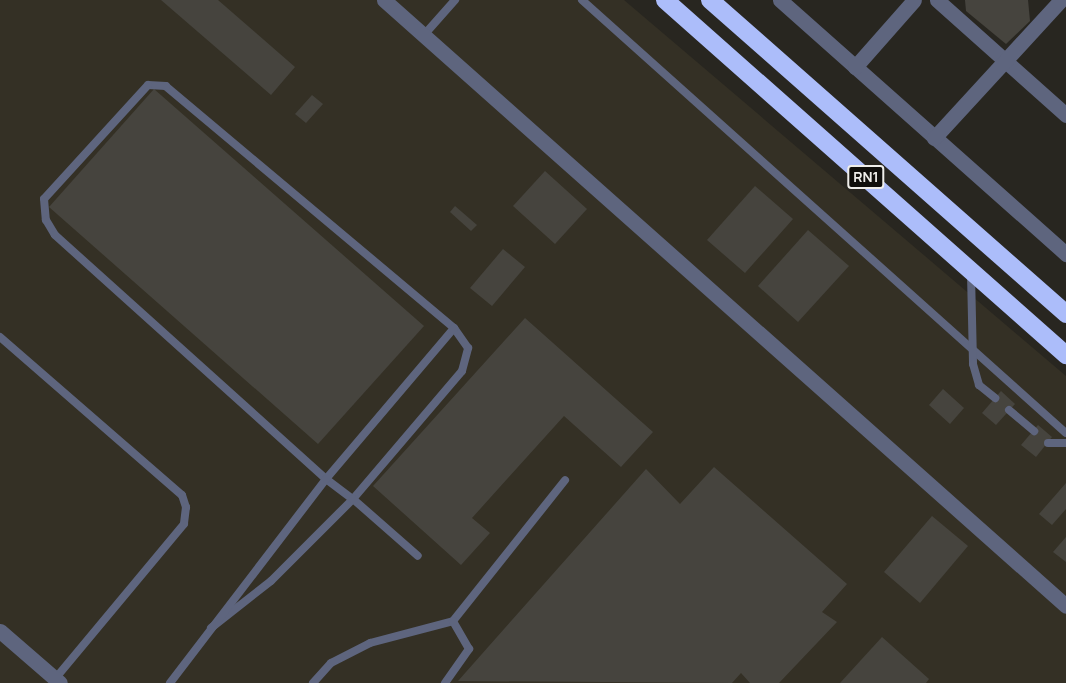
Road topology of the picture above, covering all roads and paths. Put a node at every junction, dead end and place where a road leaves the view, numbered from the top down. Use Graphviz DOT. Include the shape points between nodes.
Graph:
graph roads {
  1 [pos="384,0"];
  2 [pos="455,0"];
  3 [pos="582,0"];
  4 [pos="665,0"];
  5 [pos="710,0"];
  6 [pos="780,0"];
  7 [pos="914,0"];
  8 [pos="937,0"];
  9 [pos="1061,0"];
  10 [pos="424,35"];
  11 [pos="1005,61"];
  12 [pos="855,67"];
  13 [pos="1066,115"];
  14 [pos="934,138"];
  15 [pos="1066,254"];
  16 [pos="971,270"];
  17 [pos="1066,314"];
  18 [pos="454,328"];
  19 [pos="0,337"];
  20 [pos="972,348"];
  21 [pos="1066,356"];
  22 [pos="995,398"];
  23 [pos="1009,410"];
  24 [pos="1034,430"];
  25 [pos="1066,433"];
  26 [pos="1048,443"];
  27 [pos="1066,443"];
  28 [pos="326,479"];
  29 [pos="565,480"];
  30 [pos="353,499"];
  31 [pos="418,556"];
  32 [pos="1066,606"];
  33 [pos="453,621"];
  34 [pos="211,628"];
  35 [pos="0,631"];
  36 [pos="57,681"];
  37 [pos="170,683"];
  38 [pos="313,683"];
  39 [pos="446,683"];
  1 -- 10 [label="street"];
  2 -- 10 [label="lane"];
  3 -- 20 [label="lane"];
  4 -- 16 [label="highway, RN1"];
  5 -- 17 [label="highway, RN1"];
  6 -- 12 [label="street"];
  7 -- 12 [label="street"];
  8 -- 11 [label="street"];
  9 -- 11 [label="street"];
  10 -- 32 [label="street"];
  11 -- 13 [label="street"];
  11 -- 14 [label="street"];
  12 -- 14 [label="street"];
  14 -- 15 [label="street"];
  16 -- 20 [label="lane"];
  16 -- 21 [label="highway, RN1"];
  18 -- 28 [label="lane"];
  18 -- 28 [label="lane" via="158,83 140,90 45,199 46,220 55,234"];
  18 -- 30 [label="lane" via="468,348 462,371"];
  19 -- 36 [label="lane" via="182,495 186,507 184,524"];
  20 -- 22 [label="lane" via="979,385"];
  20 -- 25 [label="lane"];
  23 -- 24 [label="lane"];
  26 -- 27 [label="lane"];
  28 -- 30 [label="lane"];
  28 -- 34 [label="lane"];
  29 -- 33 [label="lane"];
  30 -- 31 [label="lane"];
  30 -- 34 [label="lane" via="271,581"];
  33 -- 38 [label="lane" via="370,643 331,663"];
  33 -- 39 [label="lane" via="469,649"];
  34 -- 37 [label="lane"];
  35 -- 36 [label="street"];
}
